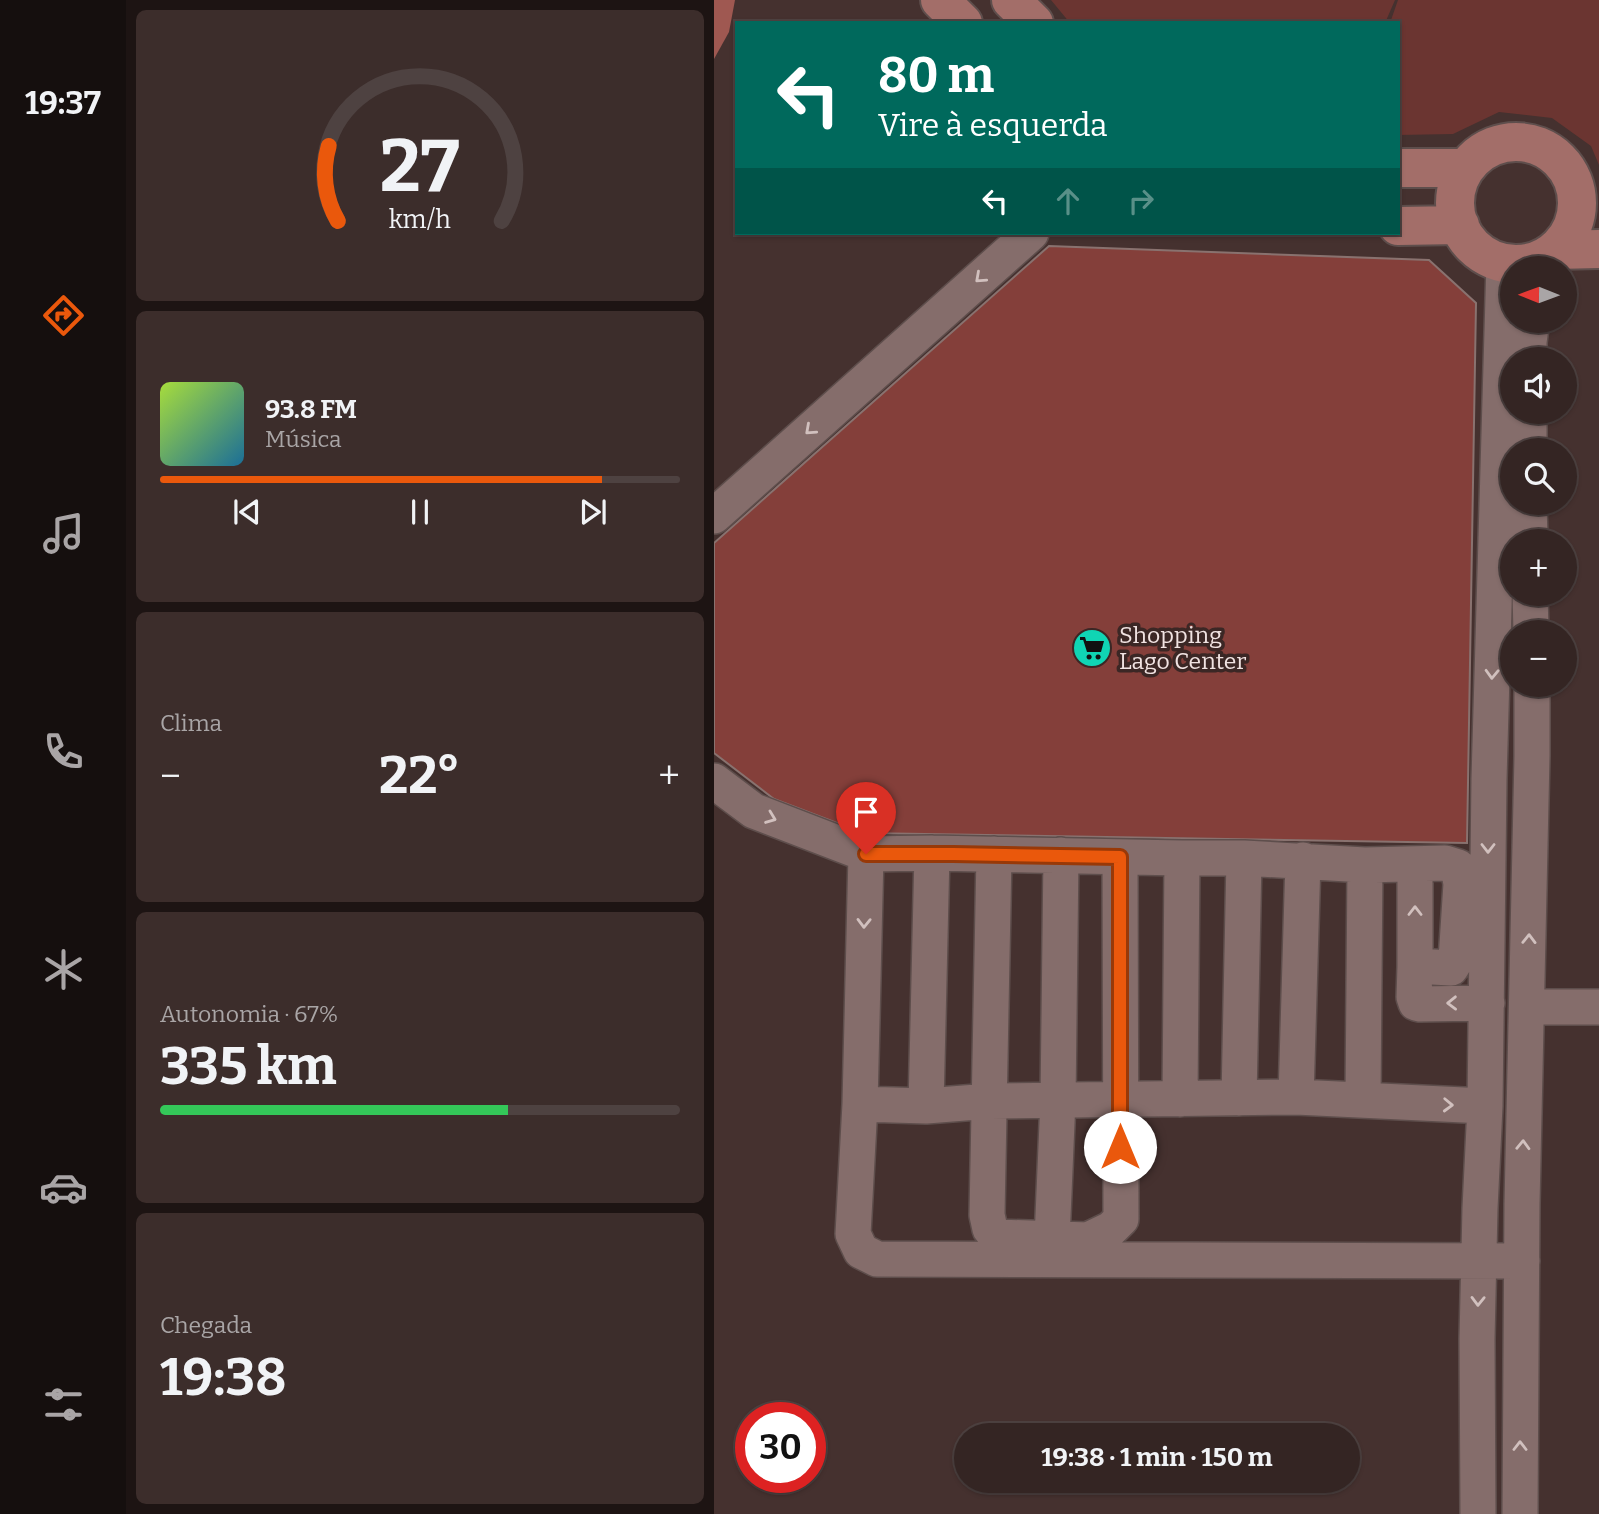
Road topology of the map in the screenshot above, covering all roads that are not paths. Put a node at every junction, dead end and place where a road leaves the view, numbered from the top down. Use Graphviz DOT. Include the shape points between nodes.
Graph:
graph roads {
  1 [pos="940,0"];
  2 [pos="1011,0"];
  3 [pos="961,21"];
  4 [pos="1032,21"];
  5 [pos="1400,168"];
  6 [pos="1466,168"];
  7 [pos="1587,195"];
  8 [pos="1460,225"];
  9 [pos="1400,226"];
  10 [pos="1029,235"];
  11 [pos="1599,249"];
  12 [pos="1541,256"];
  13 [pos="1558,256"];
  14 [pos="1500,257"];
  15 [pos="1529,333"];
  16 [pos="714,516"];
  17 [pos="1532,697"];
  18 [pos="714,781"];
  19 [pos="932,853"];
  20 [pos="866,854"];
  21 [pos="994,854"];
  22 [pos="1061,855"];
  23 [pos="1120,857"];
  24 [pos="1182,858"];
  25 [pos="1244,858"];
  26 [pos="1303,860"];
  27 [pos="1415,864"];
  28 [pos="1365,865"];
  29 [pos="1416,966"];
  30 [pos="1487,1003"];
  31 [pos="1527,1007"];
  32 [pos="1599,1007"];
  33 [pos="1296,1097"];
  34 [pos="1239,1098"];
  35 [pos="1180,1099"];
  36 [pos="1363,1099"];
  37 [pos="1058,1100"];
  38 [pos="1119,1100"];
  39 [pos="990,1101"];
  40 [pos="860,1104"];
  41 [pos="926,1106"];
  42 [pos="1486,1106"];
  43 [pos="1522,1204"];
  44 [pos="1480,1208"];
  45 [pos="1052,1239"];
  46 [pos="1522,1261"];
  47 [pos="1479,1262"];
  48 [pos="1478,1514"];
  49 [pos="1520,1514"];
  1 -- 3 [label="main road"];
  2 -- 4 [label="main road"];
  5 -- 6 [label="main road"];
  6 -- 7 [label="main road" via="1494,146 1528,142 1558,158"];
  6 -- 8 [label="main road" via="1458,184"];
  7 -- 12 [label="main road" via="1577,204 1566,238"];
  8 -- 9 [label="main road"];
  8 -- 14 [label="main road" via="1470,243 1485,256"];
  10 -- 16 [label="street, one-way"];
  11 -- 13 [label="main road"];
  15 -- 30 [label="street, one-way" via="1489,779"];
  31 -- 17 [label="street, one-way"];
  18 -- 20 [label="street, one-way" via="754,811"];
  19 -- 20 [label="street"];
  19 -- 21 [label="street"];
  19 -- 41 [label="street"];
  20 -- 40 [label="street, one-way"];
  21 -- 22 [label="street"];
  21 -- 39 [label="street"];
  22 -- 23 [label="street"];
  22 -- 37 [label="street"];
  23 -- 24 [label="street"];
  23 -- 38 [label="street"];
  24 -- 25 [label="street"];
  24 -- 35 [label="street"];
  25 -- 26 [label="street"];
  25 -- 34 [label="street"];
  26 -- 28 [label="street"];
  26 -- 33 [label="street"];
  27 -- 28 [label="street"];
  29 -- 27 [label="street, one-way"];
  27 -- 29 [label="street" via="1458,867 1461,884 1456,960 1451,968"];
  28 -- 36 [label="street"];
  30 -- 29 [label="street, one-way" via="1416,1003"];
  30 -- 42 [label="street"];
  31 -- 32 [label="street"];
  43 -- 31 [label="street, one-way"];
  33 -- 34 [label="street"];
  33 -- 36 [label="street"];
  34 -- 35 [label="street"];
  35 -- 38 [label="street"];
  36 -- 42 [label="street, one-way"];
  37 -- 38 [label="street"];
  37 -- 39 [label="street"];
  37 -- 45 [label="street"];
  38 -- 45 [label="street" via="1121,1219 1088,1240"];
  39 -- 41 [label="street"];
  39 -- 45 [label="street" via="990,1229 998,1237"];
  40 -- 41 [label="street"];
  40 -- 47 [label="street" via="853,1234 861,1251 877,1259"];
  42 -- 44 [label="street"];
  43 -- 44 [label="street" via="1514,1222 1506,1225 1488,1219"];
  43 -- 46 [label="street"];
  44 -- 47 [label="street"];
  46 -- 47 [label="street"];
  49 -- 46 [label="street, one-way"];
  47 -- 48 [label="street, one-way"];
}
